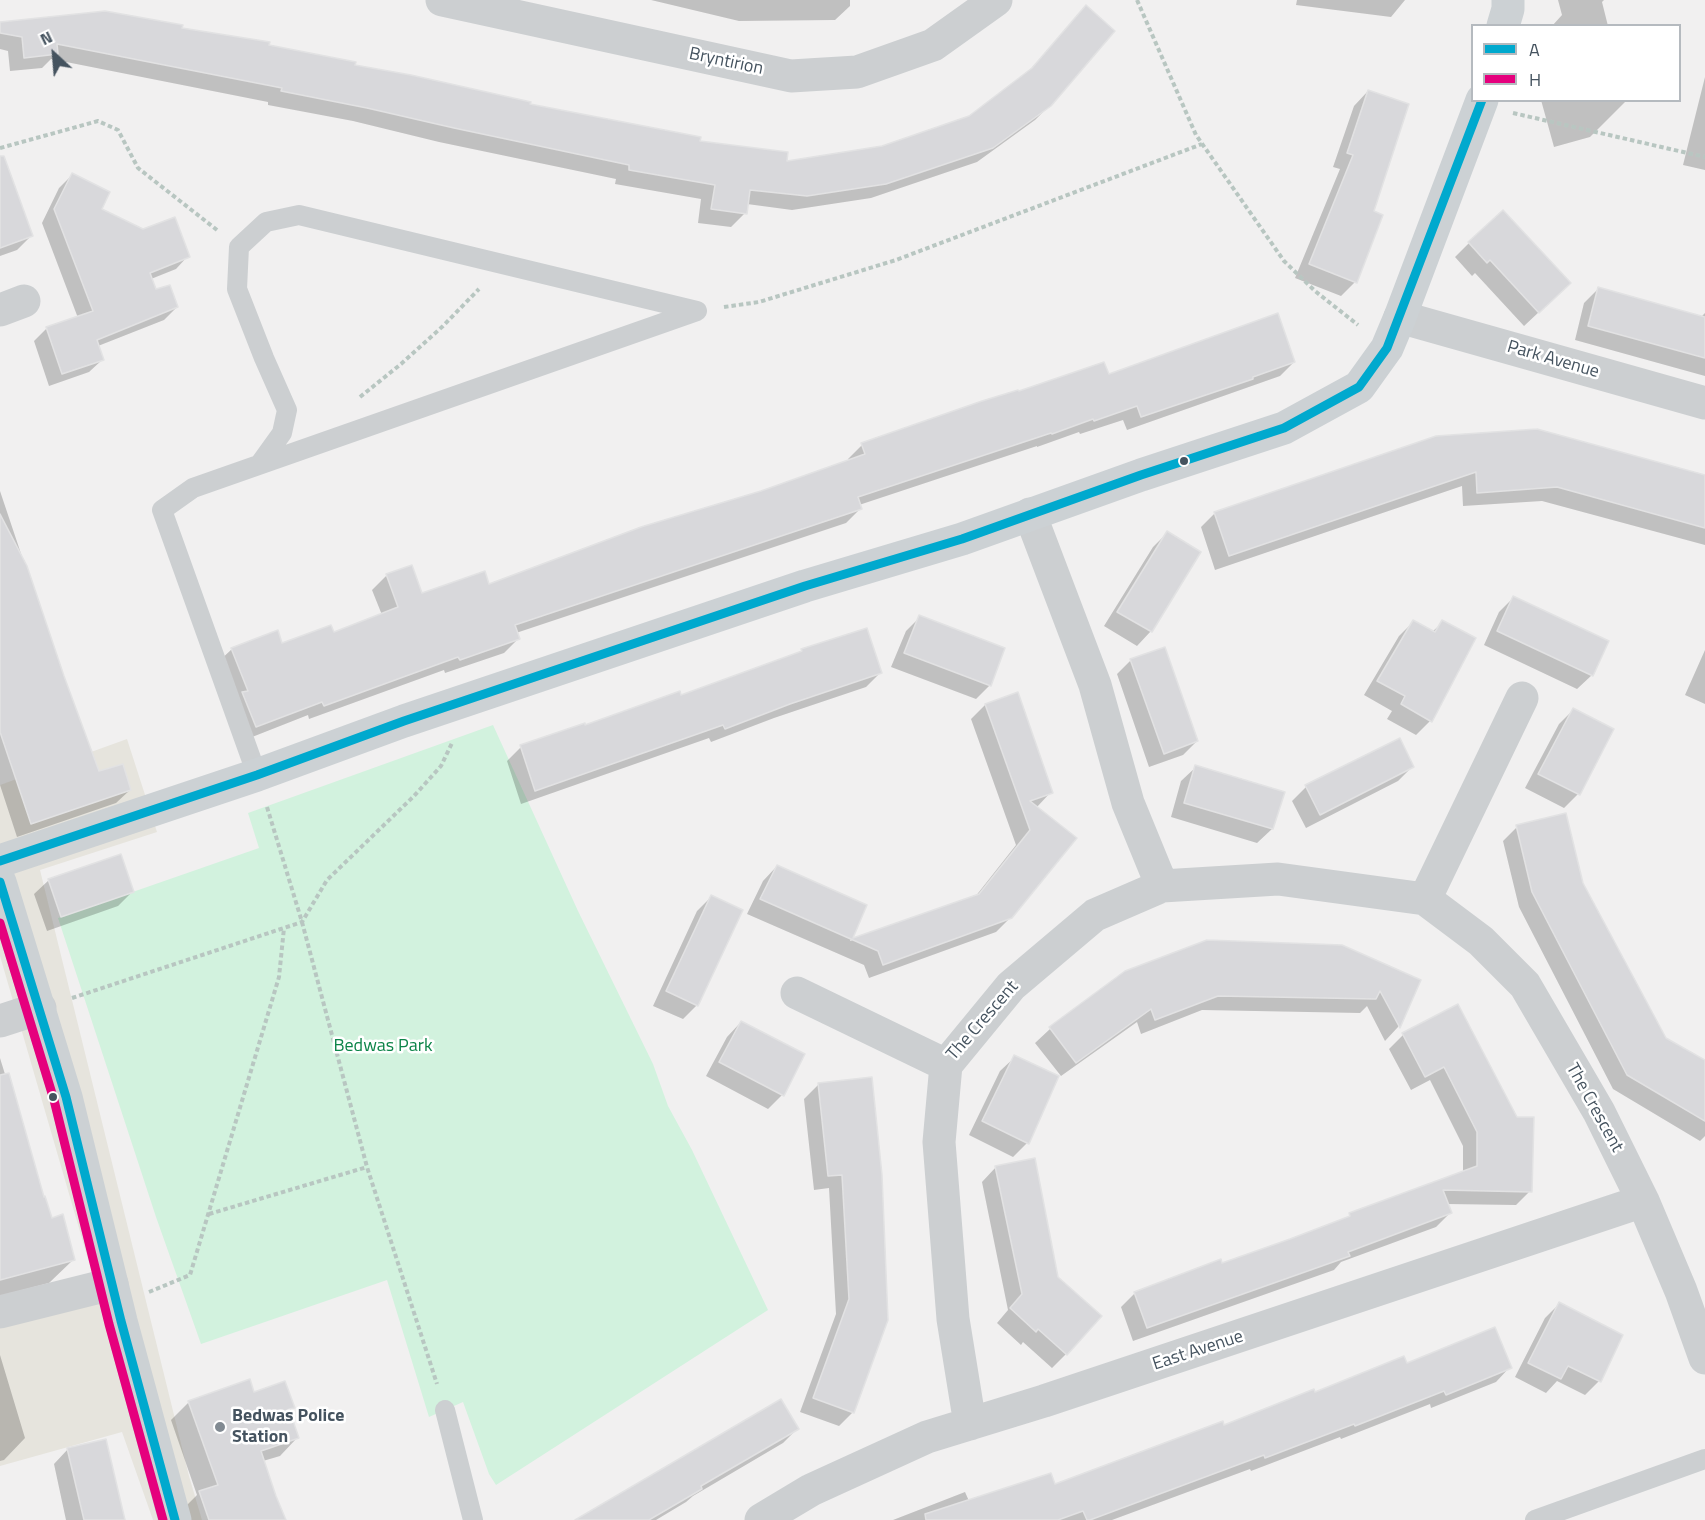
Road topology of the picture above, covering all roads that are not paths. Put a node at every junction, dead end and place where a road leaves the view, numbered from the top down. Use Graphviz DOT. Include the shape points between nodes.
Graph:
graph roads {
  1 [pos="996,0"];
  2 [pos="1508,0"];
  3 [pos="463,2"];
  4 [pos="1503,24"];
  5 [pos="1481,103"];
  6 [pos="1400,318"];
  7 [pos="1705,402"];
  8 [pos="259,465"];
  9 [pos="1030,514"];
  10 [pos="1522,698"];
  11 [pos="257,775"];
  12 [pos="0,861"];
  13 [pos="0,882"];
  14 [pos="1162,886"];
  15 [pos="1425,899"];
  16 [pos="796,993"];
  17 [pos="39,1008"];
  18 [pos="0,1021"];
  19 [pos="946,1065"];
  20 [pos="1643,1201"];
  21 [pos="114,1294"];
  22 [pos="0,1312"];
  23 [pos="1705,1358"];
  24 [pos="445,1410"];
  25 [pos="970,1424"];
  26 [pos="1705,1459"];
  27 [pos="175,1520"];
  28 [pos="473,1520"];
  29 [pos="761,1520"];
  30 [pos="1535,1520"];
  1 -- 3 [label="street, Bryntirion" via="933,45 857,72 790,76"];
  2 -- 4 [label="street"];
  5 -- 6 [label="street"];
  6 -- 7 [label="street, Park Avenue"];
  6 -- 9 [label="street" via="1387,348 1359,387 1284,428"];
  8 -- 8 [label="lane" via="282,433 287,410 237,289 239,247 266,222 299,215 697,310"];
  8 -- 11 [label="lane" via="193,488 162,510"];
  9 -- 11 [label="street" via="962,539 805,586"];
  9 -- 14 [label="street" via="1095,685 1128,803"];
  10 -- 15 [label="street"];
  11 -- 12 [label="street"];
  13 -- 17 [label="street"];
  14 -- 15 [label="street, The Crescent" via="1278,879"];
  14 -- 19 [label="street, The Crescent" via="1095,915 1011,986"];
  15 -- 20 [label="street, The Crescent" via="1481,940 1525,985 1599,1112"];
  16 -- 19 [label="street"];
  17 -- 18 [label="street"];
  17 -- 21 [label="street" via="66,1097"];
  19 -- 25 [label="street, The Crescent" via="939,1142 953,1319"];
  20 -- 23 [label="street, The Crescent"];
  20 -- 25 [label="street, East Avenue"];
  21 -- 22 [label="street"];
  21 -- 27 [label="street"];
  24 -- 28 [label="lane"];
  25 -- 29 [label="street, East Avenue" via="927,1437 810,1490"];
  26 -- 30 [label="lane"];
}
